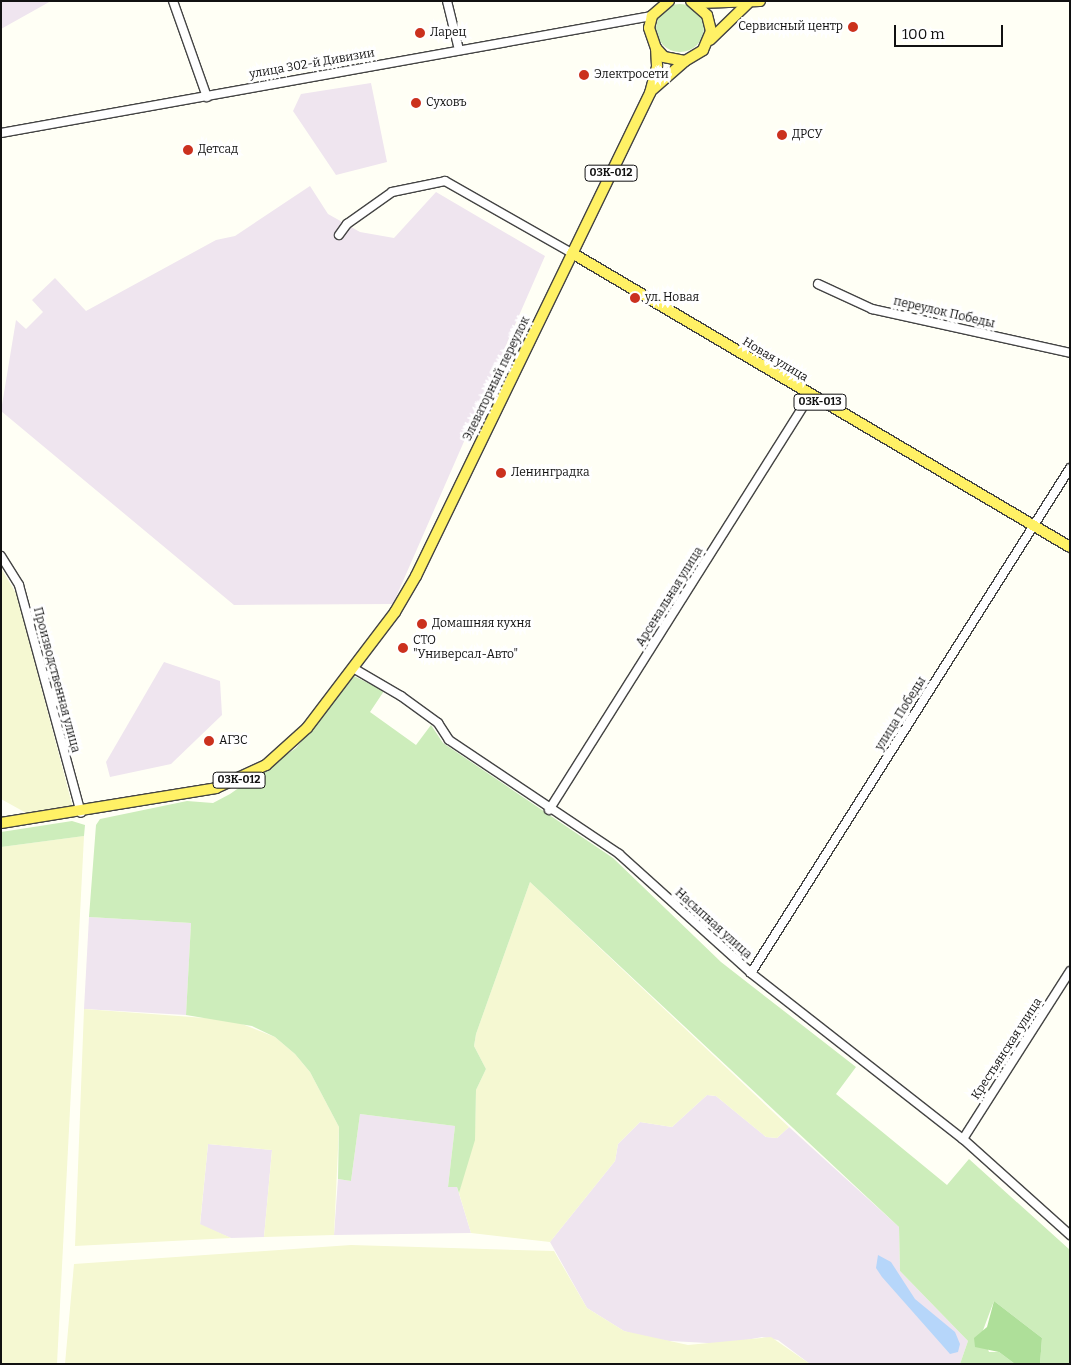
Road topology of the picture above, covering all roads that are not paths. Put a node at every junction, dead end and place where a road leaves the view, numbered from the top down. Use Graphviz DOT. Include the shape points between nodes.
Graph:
graph roads {
  1 [pos="173,1"];
  2 [pos="447,1"];
  3 [pos="760,1"];
  4 [pos="668,2"];
  5 [pos="695,2"];
  6 [pos="749,3"];
  7 [pos="652,16"];
  8 [pos="628,23"];
  9 [pos="650,28"];
  10 [pos="708,42"];
  11 [pos="656,48"];
  12 [pos="459,50"];
  13 [pos="685,60"];
  14 [pos="650,93"];
  15 [pos="207,97"];
  16 [pos="1,133"];
  17 [pos="339,235"];
  18 [pos="572,254"];
  19 [pos="818,284"];
  20 [pos="1070,354"];
  21 [pos="810,396"];
  22 [pos="1070,468"];
  23 [pos="1034,526"];
  24 [pos="1070,547"];
  25 [pos="1,556"];
  26 [pos="353,668"];
  27 [pos="549,810"];
  28 [pos="81,813"];
  29 [pos="1,823"];
  30 [pos="1070,971"];
  31 [pos="751,972"];
  32 [pos="962,1139"];
  33 [pos="1070,1235"];
  1 -- 15 [label="street"];
  2 -- 12 [label="street"];
  3 -- 6 [label="main road"];
  4 -- 7 [label="main road"];
  5 -- 6 [label="main road"];
  5 -- 10 [label="main road" via="710,23"];
  6 -- 10 [label="main road" via="731,16"];
  7 -- 8 [label="street, улица 302-й Дивизии"];
  7 -- 9 [label="main road"];
  8 -- 9 [label="street, улица 302-й Дивизии"];
  8 -- 12 [label="street, улица 302-й Дивизии"];
  9 -- 11 [label="main road, Элеваторный переулок"];
  10 -- 13 [label="main road, Элеваторный переулок"];
  11 -- 13 [label="main road" via="664,57"];
  11 -- 14 [label="main road, Элеваторный переулок" via="657,66"];
  12 -- 15 [label="street, улица 302-й Дивизии"];
  13 -- 14 [label="main road, Элеваторный переулок"];
  14 -- 18 [label="main road, Элеваторный переулок / 03К-012"];
  15 -- 16 [label="street, улица 302-й Дивизии"];
  17 -- 18 [label="street" via="347,224 392,192 445,181"];
  18 -- 21 [label="main road, Новая улица / 03К-013"];
  18 -- 26 [label="main road, Элеваторный переулок / 03К-012" via="416,576"];
  19 -- 20 [label="street, переулок Победы" via="872,309"];
  21 -- 23 [label="main road, Новая улица / 03К-013"];
  21 -- 27 [label="street, Арсенальная улица"];
  22 -- 23 [label="street, улица Победы"];
  23 -- 24 [label="main road, Новая улица / 03К-013"];
  23 -- 31 [label="street, улица Победы"];
  25 -- 28 [label="street, Производственная улица" via="19,585"];
  26 -- 27 [label="street, Насыпная улица" via="401,696 438,723 448,740"];
  26 -- 28 [label="main road, 03К-012" via="294,741 242,779 190,795"];
  27 -- 31 [label="street, Насыпная улица" via="619,854"];
  28 -- 29 [label="main road, 03К-012"];
  30 -- 32 [label="street, Крестьянская улица"];
  31 -- 32 [label="street, Насыпная улица"];
  32 -- 33 [label="street, Насыпная улица"];
}
